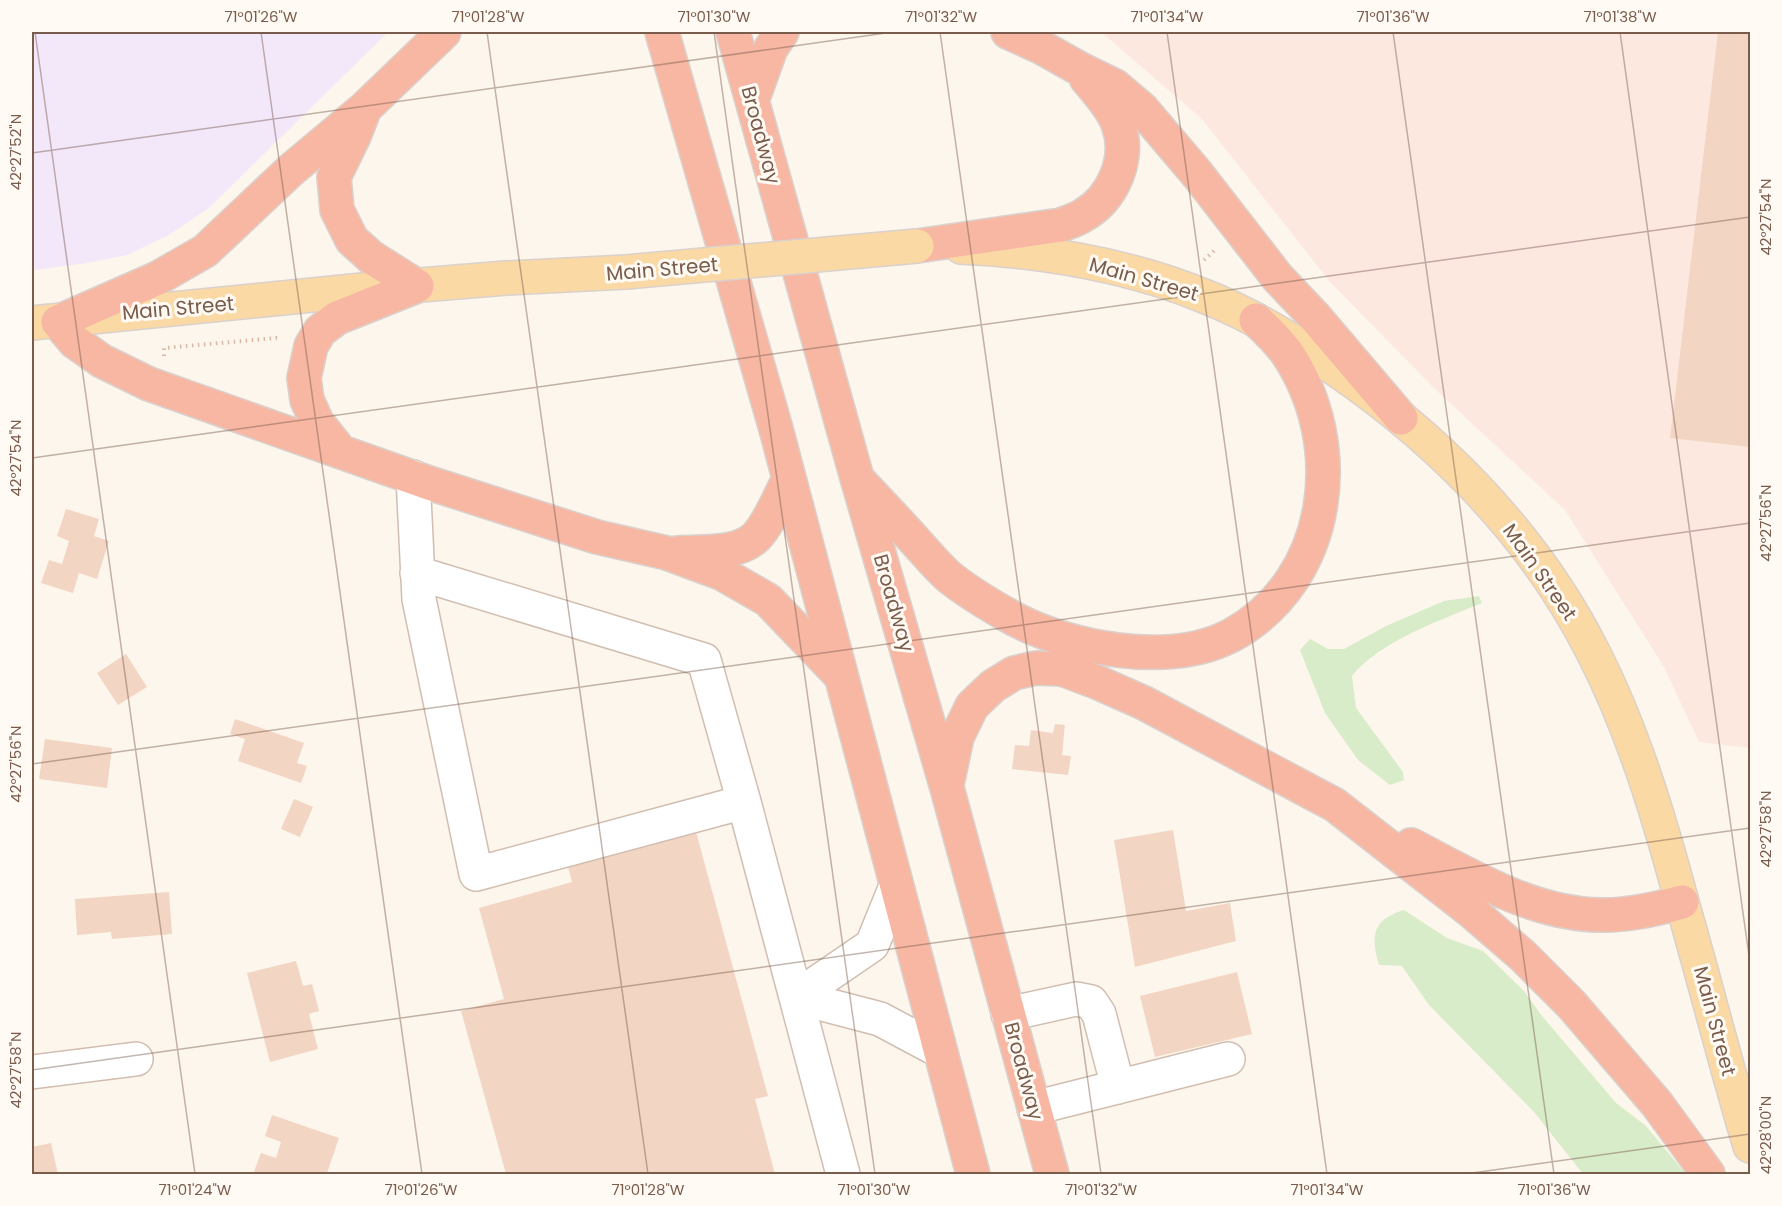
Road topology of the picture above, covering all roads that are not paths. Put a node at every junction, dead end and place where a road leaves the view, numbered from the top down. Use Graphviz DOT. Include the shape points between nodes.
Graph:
graph roads {
  1 [pos="444,32"];
  2 [pos="646,32"];
  3 [pos="733,32"];
  4 [pos="782,32"];
  5 [pos="1008,32"];
  6 [pos="665,43"];
  7 [pos="1080,69"];
  8 [pos="752,101"];
  9 [pos="365,108"];
  10 [pos="917,246"];
  11 [pos="417,286"];
  12 [pos="1256,320"];
  13 [pos="45,322"];
  14 [pos="1401,418"];
  15 [pos="340,451"];
  16 [pos="412,477"];
  17 [pos="857,478"];
  18 [pos="789,479"];
  19 [pos="668,554"];
  20 [pos="417,573"];
  21 [pos="840,675"];
  22 [pos="947,788"];
  23 [pos="744,802"];
  24 [pos="1335,805"];
  25 [pos="896,886"];
  26 [pos="1682,902"];
  27 [pos="796,997"];
  28 [pos="1008,1014"];
  29 [pos="940,1051"];
  30 [pos="136,1059"];
  31 [pos="1228,1059"];
  32 [pos="32,1072"];
  33 [pos="1118,1087"];
  34 [pos="1034,1108"];
  35 [pos="1750,1146"];
  36 [pos="843,1174"];
  37 [pos="973,1174"];
  38 [pos="1052,1174"];
  39 [pos="1708,1174"];
  1 -- 9 [label="highway"];
  2 -- 6 [label="highway"];
  3 -- 8 [label="highway, Broadway"];
  4 -- 8 [label="highway" via="771,48"];
  5 -- 7 [label="highway"];
  6 -- 18 [label="highway"];
  7 -- 10 [label="highway" via="1109,108 1121,136 1123,149 1118,174 1103,200 1080,218 1061,225"];
  7 -- 14 [label="highway" via="1115,86 1142,109 1278,278"];
  8 -- 17 [label="highway, Broadway"];
  9 -- 11 [label="highway" via="334,177 338,210 352,240"];
  9 -- 13 [label="highway" via="291,170 205,251 158,278"];
  10 -- 11 [label="main road, Main Street, bridge"];
  10 -- 12 [label="main road, Main Street" via="1008,250 1084,261 1204,295"];
  11 -- 13 [label="main road, Main Street"];
  11 -- 15 [label="highway" via="337,318 320,331 311,346 304,378 307,400 317,422"];
  12 -- 14 [label="main road, Main Street" via="1374,395"];
  12 -- 17 [label="highway" via="1286,351 1309,396 1320,440 1323,484 1313,539 1295,576 1270,607 1230,636 1196,647 1135,652 1083,644 1034,628 948,576"];
  13 -- 15 [label="highway" via="102,362 149,384"];
  14 -- 26 [label="main road, Main Street" via="1491,503 1534,558 1582,633 1638,757"];
  15 -- 16 [label="highway"];
  16 -- 19 [label="highway" via="597,537"];
  16 -- 20 [label="street"];
  17 -- 22 [label="highway, Broadway"];
  18 -- 19 [label="highway" via="762,528 748,543 724,550"];
  18 -- 21 [label="highway"];
  19 -- 21 [label="highway" via="721,573 768,600"];
  20 -- 23 [label="street" via="704,660"];
  20 -- 23 [label="street" via="419,599 476,874"];
  21 -- 25 [label="highway"];
  22 -- 24 [label="highway" via="957,737 972,706 1004,678 1024,670 1049,668 1076,673 1144,703"];
  22 -- 28 [label="highway, Broadway"];
  23 -- 27 [label="street"];
  24 -- 26 [label="highway" via="1485,882 1556,910 1622,914"];
  24 -- 39 [label="highway" via="1471,911 1530,963 1614,1052"];
  25 -- 27 [label="street" via="872,945"];
  25 -- 29 [label="highway"];
  26 -- 35 [label="main road, Main Street"];
  27 -- 29 [label="street" via="880,1019"];
  27 -- 36 [label="street"];
  28 -- 33 [label="street" via="1076,999 1091,1002 1099,1014"];
  28 -- 34 [label="highway, Broadway"];
  29 -- 37 [label="highway"];
  30 -- 32 [label="street"];
  31 -- 33 [label="street"];
  33 -- 34 [label="street"];
  34 -- 38 [label="highway, Broadway"];
}
